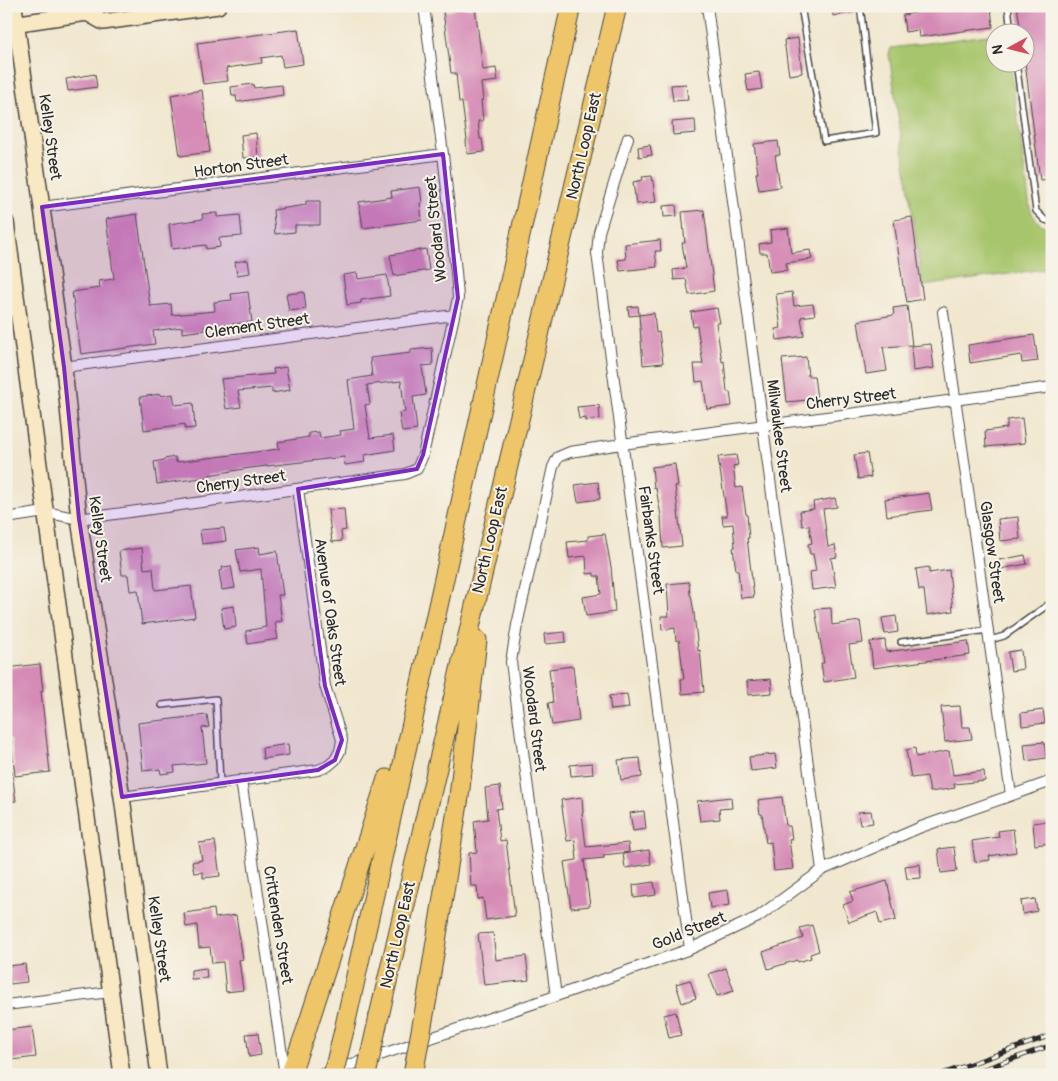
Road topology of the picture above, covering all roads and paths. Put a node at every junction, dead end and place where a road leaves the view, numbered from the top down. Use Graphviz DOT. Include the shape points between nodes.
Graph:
graph roads {
  1 [pos="14,6"];
  2 [pos="218,6"];
  3 [pos="424,6"];
  4 [pos="571,6"];
  5 [pos="617,6"];
  6 [pos="707,6"];
  7 [pos="802,6"];
  8 [pos="860,6"];
  9 [pos="1008,6"];
  10 [pos="170,9"];
  11 [pos="92,10"];
  12 [pos="1010,22"];
  13 [pos="12,24"];
  14 [pos="1017,72"];
  15 [pos="628,138"];
  16 [pos="443,154"];
  17 [pos="42,207"];
  18 [pos="6,222"];
  19 [pos="1052,222"];
  20 [pos="943,312"];
  21 [pos="454,315"];
  22 [pos="64,368"];
  23 [pos="1052,387"];
  24 [pos="956,401"];
  25 [pos="763,424"];
  26 [pos="622,444"];
  27 [pos="425,447"];
  28 [pos="565,454"];
  29 [pos="298,490"];
  30 [pos="45,512"];
  31 [pos="6,518"];
  32 [pos="79,519"];
  33 [pos="489,546"];
  34 [pos="1052,602"];
  35 [pos="989,635"];
  36 [pos="901,642"];
  37 [pos="422,673"];
  38 [pos="162,705"];
  39 [pos="241,780"];
  40 [pos="1052,781"];
  41 [pos="220,783"];
  42 [pos="1012,795"];
  43 [pos="122,797"];
  44 [pos="822,870"];
  45 [pos="690,949"];
  46 [pos="110,992"];
  47 [pos="556,996"];
  48 [pos="6,1006"];
  49 [pos="122,1075"];
  50 [pos="159,1075"];
  51 [pos="285,1075"];
  52 [pos="290,1075"];
  53 [pos="320,1075"];
  54 [pos="333,1075"];
  55 [pos="366,1075"];
  56 [pos="414,1075"];
  1 -- 13 [label="main road, Kelley Street"];
  2 -- 10 [label="main road"];
  3 -- 16 [label="street, Woodard Street"];
  4 -- 37 [label="highway, North Loop East"];
  5 -- 33 [label="highway, North Loop East"];
  6 -- 25 [label="street, Milwaukee Street"];
  7 -- 8 [label="lane" via="824,140 876,133"];
  9 -- 12 [label="lane"];
  10 -- 11 [label="main road" via="103,22"];
  11 -- 13 [label="main road"];
  13 -- 17 [label="main road, Kelley Street"];
  14 -- 19 [label="lane" via="1036,211"];
  15 -- 26 [label="street, Fairbanks Street" via="599,232 597,253"];
  16 -- 17 [label="street, Horton Street"];
  16 -- 21 [label="street, Woodard Street" via="458,298"];
  17 -- 22 [label="main road, Kelley Street"];
  18 -- 30 [label="main road"];
  20 -- 24 [label="street, Glasgow Street"];
  21 -- 22 [label="street, Clement Street"];
  21 -- 27 [label="street, Woodard Street"];
  22 -- 32 [label="main road, Kelley Street"];
  23 -- 24 [label="street, Cherry Street"];
  24 -- 25 [label="street, Cherry Street"];
  24 -- 35 [label="street, Glasgow Street"];
  25 -- 26 [label="street, Cherry Street"];
  25 -- 44 [label="street, Milwaukee Street"];
  26 -- 28 [label="street, Cherry Street"];
  26 -- 45 [label="street, Fairbanks Street"];
  27 -- 29 [label="street, Cherry Street" via="417,469 405,474"];
  28 -- 47 [label="street, Woodard Street" via="553,467 511,662"];
  29 -- 32 [label="street, Cherry Street"];
  29 -- 39 [label="street, Avenue of Oaks Street" via="325,686 341,738 340,751 335,760 318,770"];
  30 -- 31 [label="street"];
  30 -- 32 [label="street, Cherry Street"];
  30 -- 46 [label="main road"];
  32 -- 43 [label="main road, Kelley Street"];
  33 -- 55 [label="highway, North Loop East, bridge"];
  33 -- 56 [label="highway, bridge" via="459,797"];
  34 -- 35 [label="lane" via="1004,636"];
  35 -- 36 [label="lane"];
  35 -- 42 [label="street, Glasgow Street"];
  37 -- 52 [label="highway"];
  37 -- 54 [label="highway, North Loop East, bridge"];
  38 -- 41 [label="lane" via="216,699"];
  39 -- 41 [label="street"];
  39 -- 51 [label="street, Crittenden Street"];
  40 -- 42 [label="street, Gold Street"];
  41 -- 43 [label="street"];
  42 -- 44 [label="street, Gold Street" via="921,827"];
  43 -- 50 [label="main road, Kelley Street"];
  44 -- 45 [label="street, Gold Street" via="758,917"];
  45 -- 47 [label="street, Gold Street"];
  46 -- 48 [label="street"];
  46 -- 49 [label="main road"];
  47 -- 53 [label="street, Gold Street"];
}
